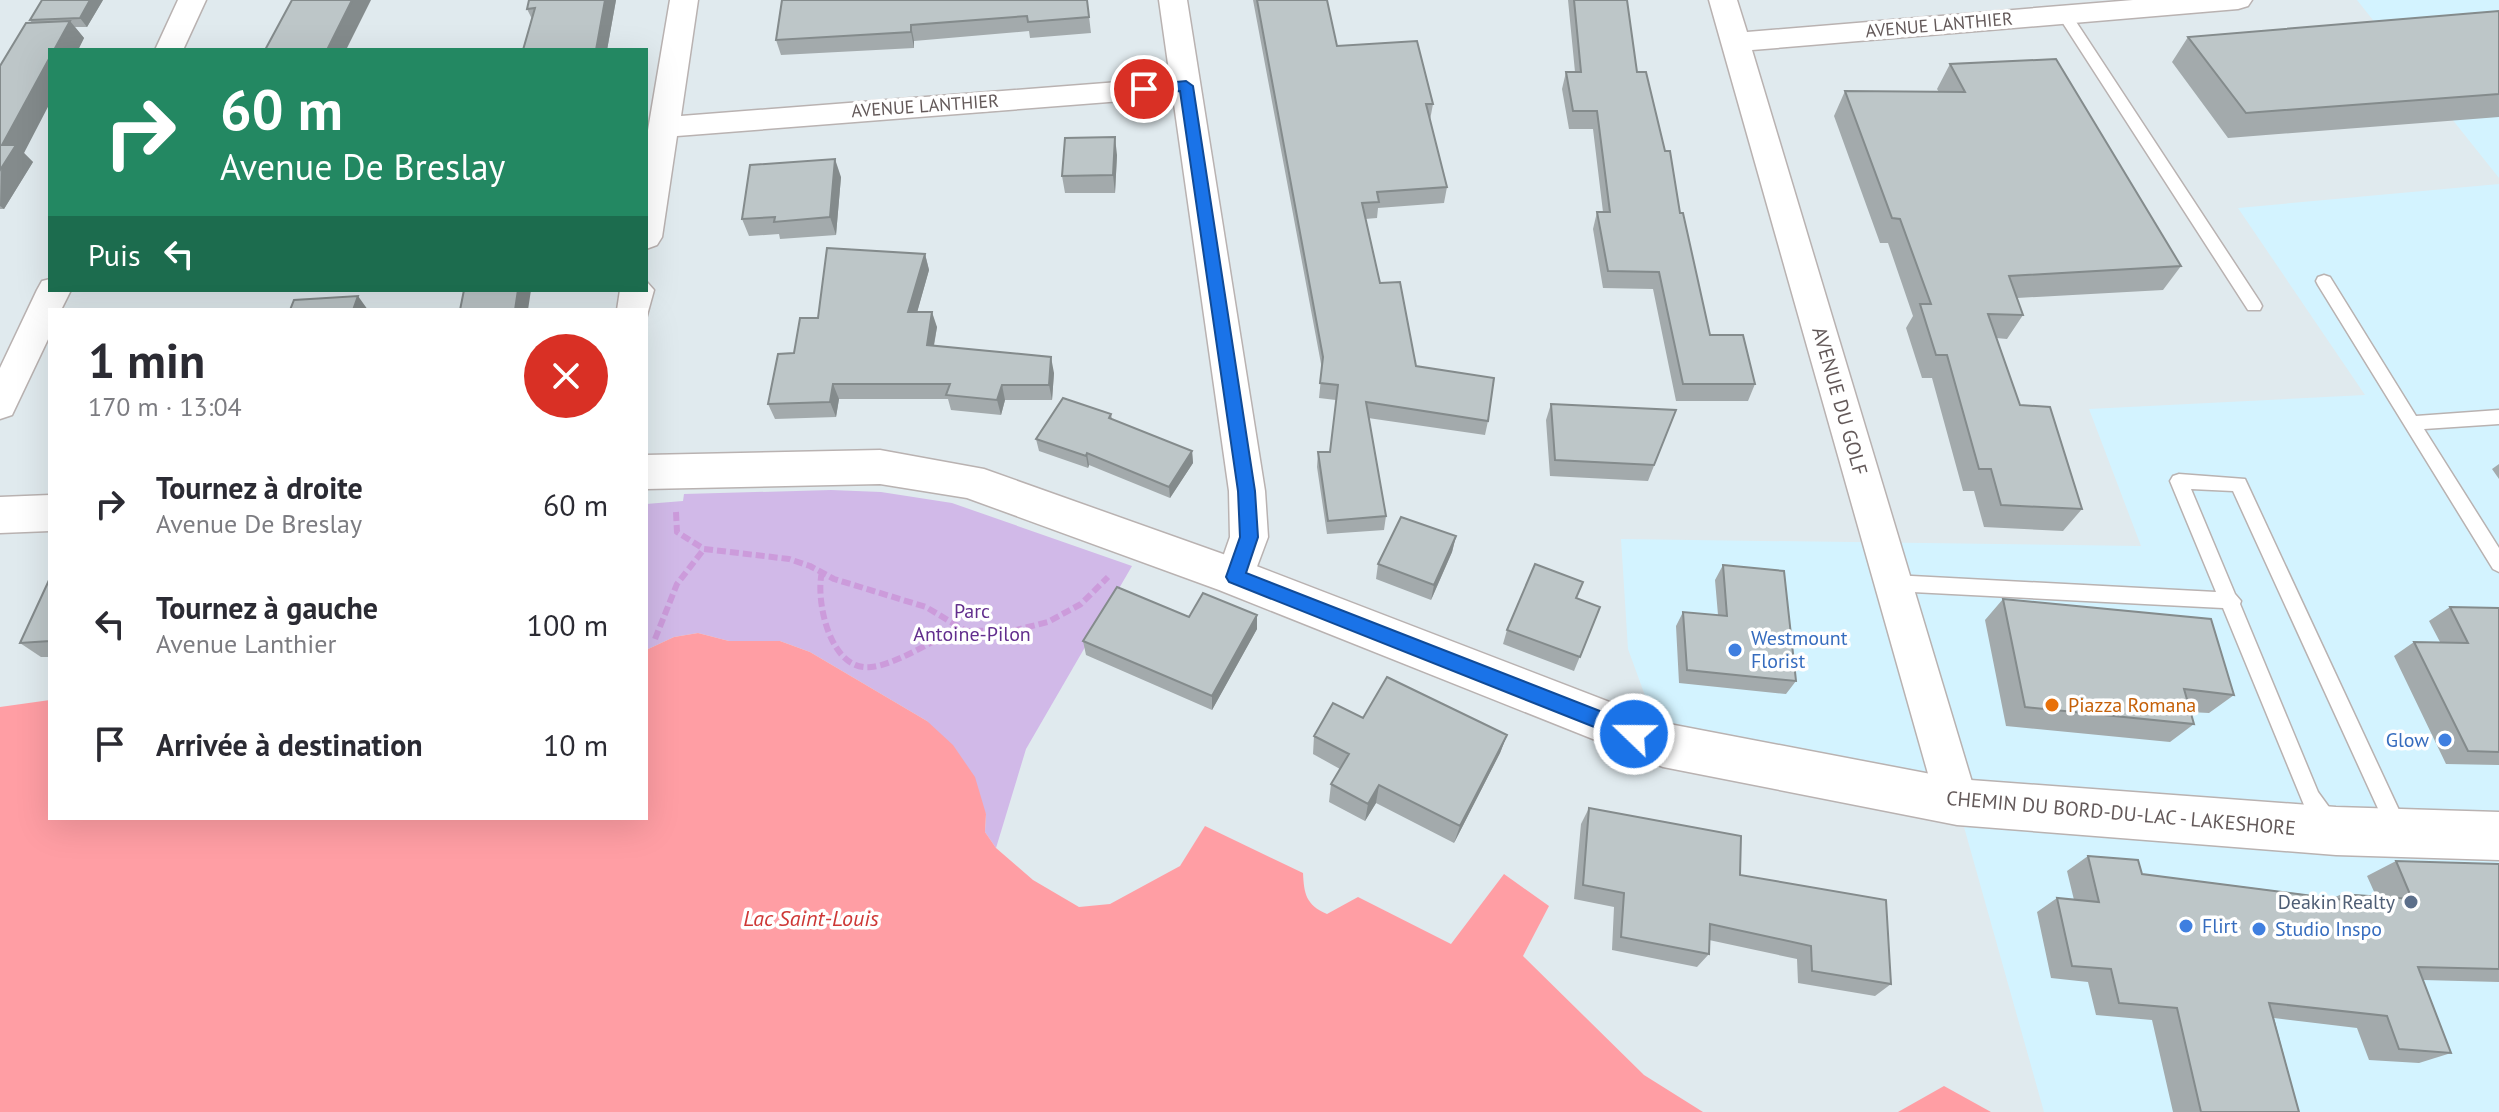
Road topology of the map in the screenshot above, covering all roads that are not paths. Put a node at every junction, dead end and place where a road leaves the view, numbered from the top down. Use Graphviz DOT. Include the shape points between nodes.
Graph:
graph roads {
  1 [pos="192,0"];
  2 [pos="684,0"];
  3 [pos="1173,0"];
  4 [pos="1723,0"];
  5 [pos="2238,0"];
  6 [pos="2064,14"];
  7 [pos="1735,42"];
  8 [pos="170,48"];
  9 [pos="1186,86"];
  10 [pos="664,127"];
  11 [pos="648,225"];
  12 [pos="2324,281"];
  13 [pos="53,292"];
  14 [pos="2254,306"];
  15 [pos="0,405"];
  16 [pos="2499,417"];
  17 [pos="2414,423"];
  18 [pos="648,472"];
  19 [pos="48,513"];
  20 [pos="0,515"];
  21 [pos="2499,564"];
  22 [pos="1235,577"];
  23 [pos="1893,583"];
  24 [pos="2232,601"];
  25 [pos="1957,802"];
  26 [pos="2336,831"];
  27 [pos="2399,832"];
  28 [pos="2499,836"];
  1 -- 8 [label="street"];
  2 -- 10 [label="street"];
  3 -- 9 [label="street"];
  4 -- 7 [label="street, AVENUE DU GOLF"];
  5 -- 6 [label="street, AVENUE LANTHIER"];
  6 -- 7 [label="street, AVENUE LANTHIER"];
  6 -- 14 [label="lane"];
  7 -- 23 [label="street, AVENUE DU GOLF"];
  9 -- 10 [label="street, AVENUE LANTHIER"];
  9 -- 22 [label="street" via="1248,504 1249,537"];
  10 -- 11 [label="street"];
  12 -- 17 [label="lane"];
  13 -- 15 [label="street"];
  16 -- 17 [label="lane"];
  17 -- 21 [label="lane"];
  18 -- 22 [label="street, CHEMIN DU BORD-DU-LAC - LAKESHORE" via="830,466 937,474 1017,497"];
  19 -- 20 [label="street"];
  22 -- 25 [label="street, CHEMIN DU BORD-DU-LAC - LAKESHORE" via="1663,745"];
  23 -- 24 [label="lane"];
  23 -- 25 [label="street, AVENUE DU GOLF"];
  24 -- 26 [label="lane" via="2311,798"];
  24 -- 27 [label="lane" via="2179,481 2239,484"];
  25 -- 26 [label="street, CHEMIN DU BORD-DU-LAC - LAKESHORE"];
  26 -- 27 [label="street, CHEMIN DU BORD-DU-LAC - LAKESHORE"];
  27 -- 28 [label="street, CHEMIN DU BORD-DU-LAC - LAKESHORE"];
}
